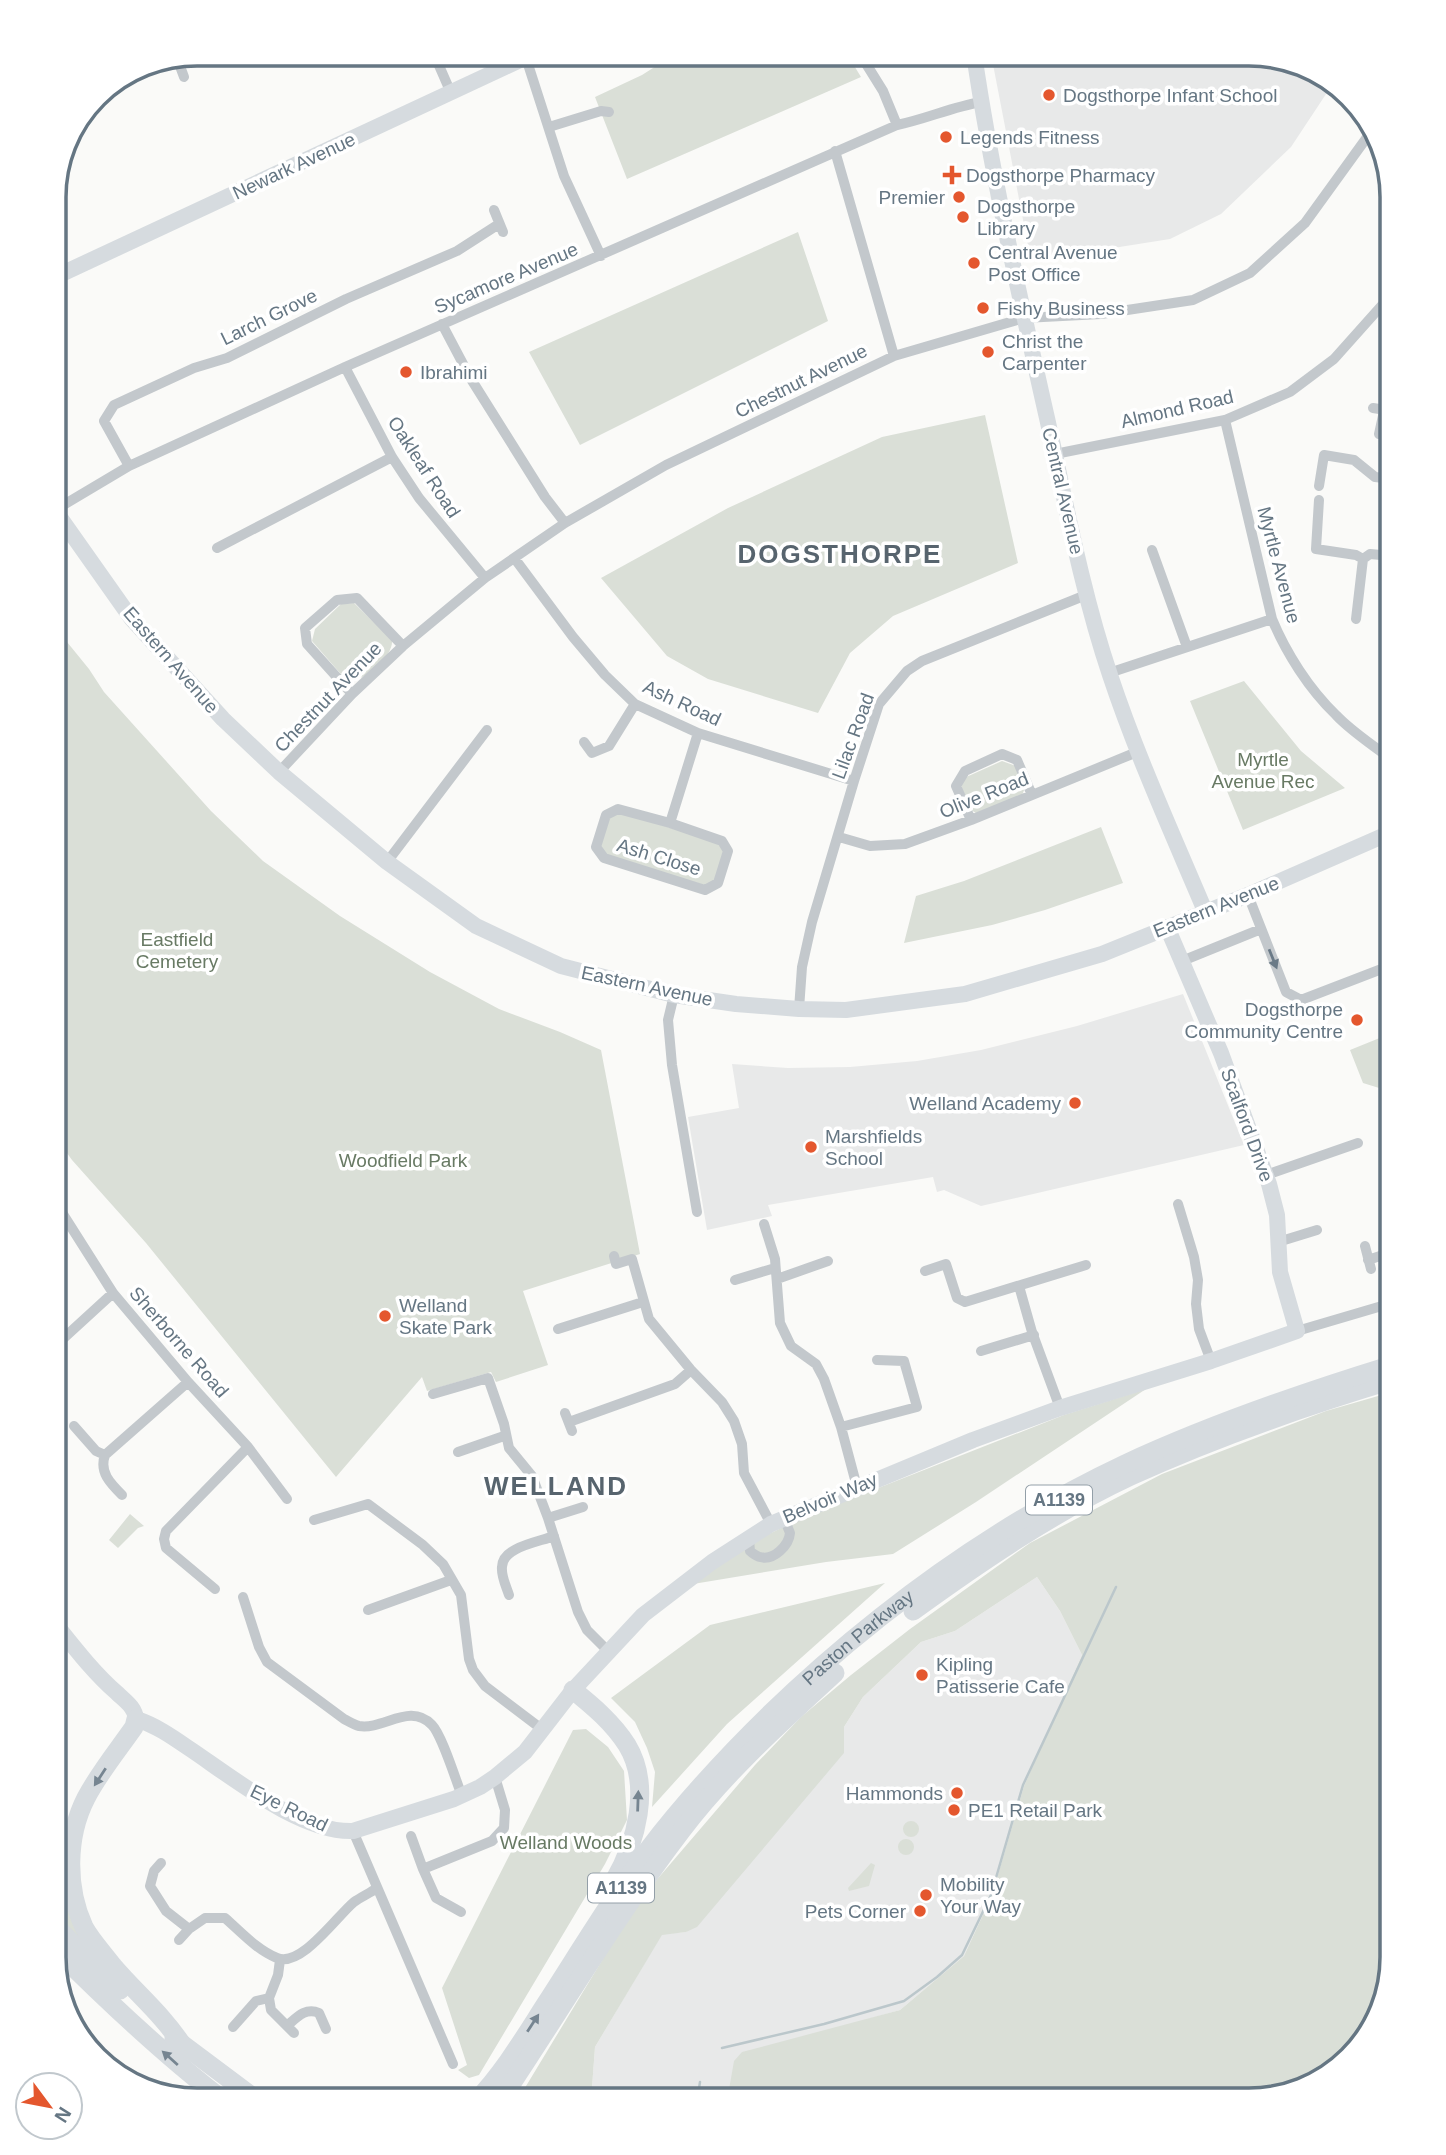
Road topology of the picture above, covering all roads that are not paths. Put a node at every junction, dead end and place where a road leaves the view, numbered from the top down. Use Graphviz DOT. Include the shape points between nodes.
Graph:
graph roads {
  1 [pos="440,67"];
  2 [pos="507,67"];
  3 [pos="533,67"];
  4 [pos="868,67"];
  5 [pos="976,67"];
  6 [pos="181,68"];
  7 [pos="184,77"];
  8 [pos="451,93"];
  9 [pos="981,102"];
  10 [pos="609,112"];
  11 [pos="897,125"];
  12 [pos="549,127"];
  13 [pos="1366,139"];
  14 [pos="835,151"];
  15 [pos="494,210"];
  16 [pos="601,256"];
  17 [pos="67,271"];
  18 [pos="1380,307"];
  19 [pos="1024,318"];
  20 [pos="442,324"];
  21 [pos="264,326"];
  22 [pos="270,338"];
  23 [pos="894,356"];
  24 [pos="345,367"];
  25 [pos="1225,420"];
  26 [pos="1380,428"];
  27 [pos="1379,434"];
  28 [pos="1055,454"];
  29 [pos="392,457"];
  30 [pos="129,466"];
  31 [pos="1380,478"];
  32 [pos="1319,486"];
  33 [pos="1319,500"];
  34 [pos="67,503"];
  35 [pos="565,523"];
  36 [pos="67,527"];
  37 [pos="217,548"];
  38 [pos="1152,550"];
  39 [pos="1380,555"];
  40 [pos="515,559"];
  41 [pos="1363,559"];
  42 [pos="485,578"];
  43 [pos="1086,595"];
  44 [pos="1272,619"];
  45 [pos="1356,619"];
  46 [pos="403,646"];
  47 [pos="1187,647"];
  48 [pos="1109,673"];
  49 [pos="352,694"];
  50 [pos="635,704"];
  51 [pos="487,730"];
  52 [pos="698,733"];
  53 [pos="584,742"];
  54 [pos="1380,750"];
  55 [pos="1137,752"];
  56 [pos="279,772"];
  57 [pos="853,780"];
  58 [pos="1032,795"];
  59 [pos="971,820"];
  60 [pos="670,823"];
  61 [pos="839,837"];
  62 [pos="1380,837"];
  63 [pos="387,862"];
  64 [pos="1248,895"];
  65 [pos="1205,911"];
  66 [pos="1167,927"];
  67 [pos="1261,929"];
  68 [pos="1182,961"];
  69 [pos="1380,970"];
  70 [pos="674,995"];
  71 [pos="799,1009"];
  72 [pos="1358,1143"];
  73 [pos="1266,1175"];
  74 [pos="1178,1204"];
  75 [pos="697,1212"];
  76 [pos="66,1220"];
  77 [pos="764,1224"];
  78 [pos="1317,1230"];
  79 [pos="1278,1242"];
  80 [pos="1365,1247"];
  81 [pos="614,1256"];
  82 [pos="1380,1259"];
  83 [pos="828,1261"];
  84 [pos="1086,1265"];
  85 [pos="925,1271"];
  86 [pos="776,1273"];
  87 [pos="735,1280"];
  88 [pos="1019,1286"];
  89 [pos="113,1293"];
  90 [pos="643,1302"];
  91 [pos="1380,1307"];
  92 [pos="558,1329"];
  93 [pos="1297,1331"];
  94 [pos="1034,1335"];
  95 [pos="66,1336"];
  96 [pos="981,1352"];
  97 [pos="877,1360"];
  98 [pos="1211,1361"];
  99 [pos="1380,1369"];
  100 [pos="691,1370"];
  101 [pos="188,1382"];
  102 [pos="1380,1384"];
  103 [pos="433,1394"];
  104 [pos="1060,1408"];
  105 [pos="569,1422"];
  106 [pos="74,1426"];
  107 [pos="841,1427"];
  108 [pos="505,1436"];
  109 [pos="248,1447"];
  110 [pos="458,1452"];
  111 [pos="105,1455"];
  112 [pos="857,1487"];
  113 [pos="122,1495"];
  114 [pos="286,1499"];
  115 [pos="583,1507"];
  116 [pos="548,1518"];
  117 [pos="314,1520"];
  118 [pos="777,1521"];
  119 [pos="554,1536"];
  120 [pos="749,1540"];
  121 [pos="451,1580"];
  122 [pos="215,1589"];
  123 [pos="509,1595"];
  124 [pos="243,1597"];
  125 [pos="368,1610"];
  126 [pos="66,1638"];
  127 [pos="608,1651"];
  128 [pos="573,1690"];
  129 [pos="136,1719"];
  130 [pos="543,1730"];
  131 [pos="495,1777"];
  132 [pos="462,1796"];
  133 [pos="353,1830"];
  134 [pos="411,1836"];
  135 [pos="144,1863"];
  136 [pos="423,1870"];
  137 [pos="377,1888"];
  138 [pos="461,1912"];
  139 [pos="189,1929"];
  140 [pos="66,1937"];
  141 [pos="179,1940"];
  142 [pos="66,1960"];
  143 [pos="280,1960"];
  144 [pos="564,1975"];
  145 [pos="269,1998"];
  146 [pos="233,2027"];
  147 [pos="326,2029"];
  148 [pos="183,2046"];
  149 [pos="453,2064"];
  150 [pos="206,2088"];
  151 [pos="240,2088"];
  152 [pos="488,2088"];
  153 [pos="510,2088"];
  1 -- 8 [label="street"];
  2 -- 8 [label="street, Newark Avenue"];
  3 -- 12 [label="street"];
  4 -- 11 [label="street"];
  5 -- 9 [label="street, Central Avenue"];
  6 -- 7 [label="street"];
  8 -- 17 [label="street, Newark Avenue"];
  9 -- 11 [label="street, Sycamore Avenue"];
  9 -- 19 [label="street, Central Avenue"];
  10 -- 12 [label="street"];
  11 -- 14 [label="street, Sycamore Avenue"];
  12 -- 16 [label="street" via="564,176"];
  13 -- 19 [label="street, Chestnut Avenue" via="1305,223 1250,273 1193,300 1101,314"];
  14 -- 16 [label="street, Sycamore Avenue"];
  14 -- 23 [label="street"];
  15 -- 22 [label="street, Larch Grove" via="501,228"];
  16 -- 20 [label="street, Sycamore Avenue"];
  18 -- 25 [label="street, Almond Road" via="1334,359 1290,392"];
  19 -- 23 [label="street, Chestnut Avenue"];
  19 -- 28 [label="street, Central Avenue"];
  20 -- 24 [label="street, Sycamore Avenue"];
  20 -- 35 [label="street" via="471,379"];
  21 -- 22 [label="street"];
  22 -- 30 [label="street, Larch Grove" via="114,405 104,421"];
  23 -- 35 [label="street, Chestnut Avenue" via="666,465"];
  24 -- 29 [label="street, Oakleaf Road"];
  24 -- 30 [label="street, Sycamore Avenue"];
  25 -- 28 [label="street, Almond Road"];
  25 -- 44 [label="street, Myrtle Avenue"];
  26 -- 27 [label="street"];
  28 -- 43 [label="street, Central Avenue"];
  29 -- 37 [label="street"];
  29 -- 42 [label="street, Oakleaf Road" via="419,498"];
  30 -- 34 [label="street, Sycamore Avenue"];
  31 -- 32 [label="street" via="1354,460 1324,455"];
  33 -- 41 [label="street" via="1315,549"];
  35 -- 40 [label="street, Chestnut Avenue"];
  36 -- 56 [label="street, Eastern Avenue" via="131,618 223,719"];
  38 -- 47 [label="street"];
  39 -- 41 [label="street"];
  40 -- 42 [label="street, Chestnut Avenue"];
  40 -- 50 [label="street, Ash Road" via="573,637"];
  41 -- 45 [label="street"];
  42 -- 46 [label="street, Chestnut Avenue"];
  43 -- 48 [label="street, Central Avenue"];
  43 -- 57 [label="street, Lilac Road" via="907,671 879,705"];
  44 -- 47 [label="street"];
  44 -- 54 [label="street, Myrtle Avenue" via="1313,688 1336,715"];
  46 -- 49 [label="street, Chestnut Avenue"];
  46 -- 49 [label="street" via="356,598 337,600 305,628 307,644"];
  47 -- 48 [label="street"];
  48 -- 55 [label="street, Central Avenue"];
  49 -- 56 [label="street, Chestnut Avenue"];
  50 -- 52 [label="street, Ash Road"];
  50 -- 53 [label="street" via="609,746 592,753"];
  51 -- 63 [label="street"];
  52 -- 57 [label="street, Ash Road"];
  52 -- 60 [label="street, Ash Close"];
  55 -- 58 [label="street, Olive Road"];
  55 -- 65 [label="street, Central Avenue"];
  56 -- 63 [label="street, Eastern Avenue"];
  57 -- 61 [label="street, Lilac Road"];
  58 -- 59 [label="street, Olive Road"];
  58 -- 59 [label="street" via="1017,760 1002,754 965,771 956,786"];
  59 -- 61 [label="street, Olive Road" via="897,846 870,846"];
  60 -- 60 [label="street, Ash Close" via="722,841 728,851 718,883 705,890 604,858 596,847 606,814 618,809"];
  61 -- 71 [label="street, Lilac Road" via="812,922"];
  62 -- 64 [label="street, Eastern Avenue"];
  63 -- 70 [label="street, Eastern Avenue" via="475,926 561,967"];
  64 -- 65 [label="street, Eastern Avenue"];
  64 -- 67 [label="street"];
  65 -- 66 [label="street, Eastern Avenue"];
  66 -- 68 [label="street, Scalford Drive"];
  66 -- 71 [label="street, Eastern Avenue" via="1102,954 965,994 846,1010"];
  67 -- 68 [label="street"];
  67 -- 69 [label="street, one-way" via="1286,992 1301,1000"];
  68 -- 73 [label="street, Scalford Drive"];
  70 -- 71 [label="street, Eastern Avenue"];
  70 -- 75 [label="street" via="668,1020 672,1065"];
  72 -- 73 [label="street"];
  73 -- 79 [label="street, Scalford Drive" via="1277,1215"];
  74 -- 98 [label="street" via="1198,1280 1199,1329"];
  76 -- 89 [label="street, Sherborne Road"];
  77 -- 86 [label="street"];
  78 -- 79 [label="street"];
  79 -- 93 [label="street, Scalford Drive" via="1280,1272"];
  80 -- 82 [label="street" via="1370,1264"];
  81 -- 90 [label="street" via="616,1264 632,1259"];
  83 -- 86 [label="street"];
  84 -- 88 [label="street"];
  85 -- 88 [label="street" via="946,1264 957,1298 965,1302"];
  86 -- 87 [label="street"];
  86 -- 107 [label="street" via="780,1323 792,1346 819,1368"];
  88 -- 94 [label="street"];
  89 -- 95 [label="street"];
  89 -- 101 [label="street, Sherborne Road"];
  90 -- 92 [label="street"];
  90 -- 100 [label="street" via="649,1319"];
  91 -- 93 [label="street, Belvoir Way"];
  93 -- 98 [label="street, Belvoir Way"];
  94 -- 96 [label="street"];
  94 -- 104 [label="street"];
  97 -- 107 [label="street" via="904,1360 917,1407"];
  98 -- 104 [label="street, Belvoir Way"];
  99 -- 144 [label="highway, Paston Parkway / A1139" via="1249,1412 1123,1465 1028,1517 928,1583 821,1668 719,1767 628,1879"];
  100 -- 105 [label="street" via="675,1384"];
  100 -- 118 [label="street" via="734,1421 742,1444 744,1473"];
  101 -- 109 [label="street, Sherborne Road"];
  101 -- 111 [label="street"];
  102 -- 153 [label="highway, Paston Parkway / A1139" via="1253,1425 1130,1477 1035,1529 887,1630 791,1714 684,1828 595,1954"];
  103 -- 108 [label="street" via="488,1378"];
  104 -- 112 [label="street, Belvoir Way"];
  106 -- 111 [label="street"];
  107 -- 112 [label="street"];
  108 -- 110 [label="street"];
  108 -- 116 [label="street" via="532,1476"];
  109 -- 114 [label="street, Sherborne Road"];
  109 -- 122 [label="street" via="166,1531 164,1539 166,1548"];
  111 -- 113 [label="street" via="103,1471"];
  112 -- 118 [label="street, Belvoir Way"];
  115 -- 116 [label="street"];
  116 -- 119 [label="street"];
  117 -- 121 [label="street" via="368,1504 423,1545 443,1564"];
  118 -- 120 [label="street, Belvoir Way"];
  118 -- 120 [label="street" via="790,1533 784,1548 759,1557 750,1551"];
  119 -- 123 [label="street" via="509,1552 502,1561"];
  119 -- 127 [label="street" via="587,1630"];
  120 -- 127 [label="street, Belvoir Way" via="646,1612"];
  121 -- 125 [label="street"];
  121 -- 130 [label="street" via="461,1595 473,1670 485,1686"];
  124 -- 132 [label="street" via="267,1662 344,1719 358,1726 409,1715 433,1726"];
  126 -- 129 [label="street, Eye Road" via="94,1673 129,1705"];
  127 -- 128 [label="street, Belvoir Way"];
  128 -- 130 [label="street, Belvoir Way"];
  144 -- 128 [label="highway, one-way" via="625,1861 639,1810 639,1779 628,1747 608,1721"];
  129 -- 133 [label="street, Eye Road" via="300,1817 336,1831"];
  129 -- 148 [label="highway, one-way" via="77,1819 71,1848 74,1896 85,1929 113,1966 169,2023"];
  130 -- 131 [label="street, Belvoir Way"];
  131 -- 132 [label="street, Belvoir Way"];
  131 -- 136 [label="street" via="505,1810 504,1828 492,1841"];
  132 -- 133 [label="street, Belvoir Way"];
  133 -- 137 [label="street, Eye Road"];
  134 -- 136 [label="street"];
  135 -- 139 [label="street" via="158,1867 150,1886 166,1911"];
  136 -- 138 [label="street" via="436,1898"];
  137 -- 143 [label="street" via="355,1901 294,1959"];
  137 -- 149 [label="street, Eye Road" via="451,2048"];
  139 -- 141 [label="street"];
  139 -- 143 [label="street" via="205,1918 225,1918"];
  140 -- 148 [label="highway"];
  150 -- 142 [label="highway, one-way"];
  143 -- 145 [label="street"];
  152 -- 144 [label="highway, Paston Parkway / A1139, one-way"];
  145 -- 146 [label="street" via="256,2001"];
  145 -- 147 [label="street" via="271,2010 291,2029 302,2014 314,2011"];
  148 -- 151 [label="highway"];
}
